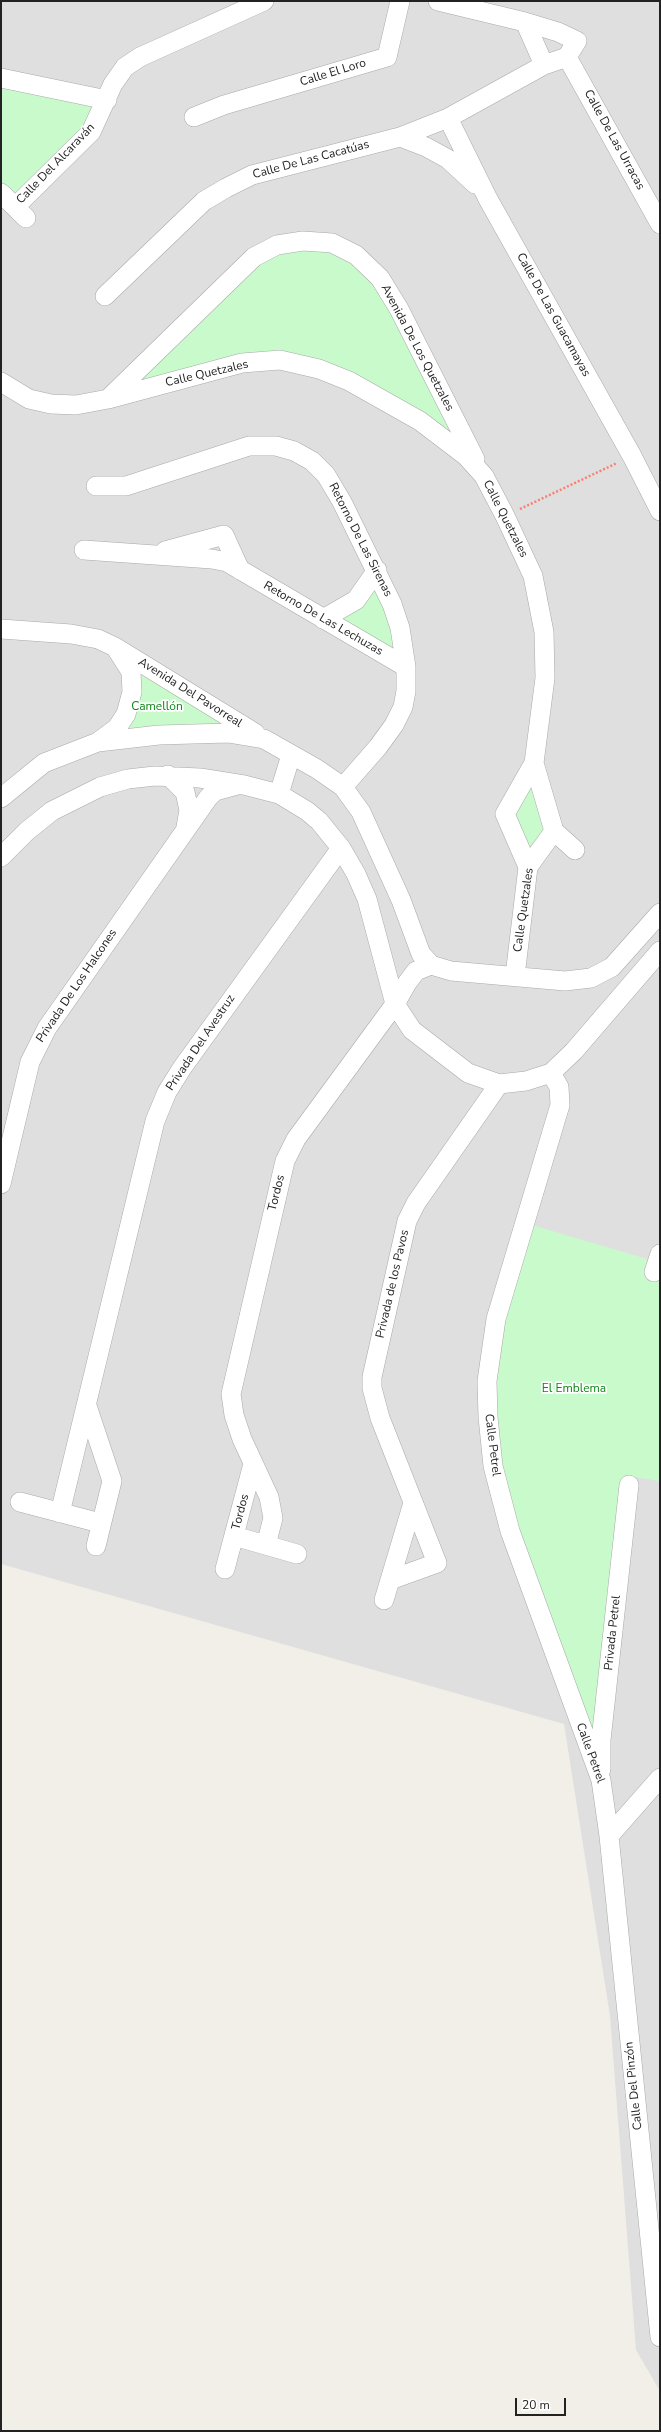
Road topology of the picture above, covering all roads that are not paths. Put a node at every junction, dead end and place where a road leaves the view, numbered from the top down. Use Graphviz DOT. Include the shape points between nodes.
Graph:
graph roads {
  1 [pos="264,1"];
  2 [pos="400,1"];
  3 [pos="438,1"];
  4 [pos="241,6"];
  5 [pos="525,22"];
  6 [pos="567,57"];
  7 [pos="544,65"];
  8 [pos="1,78"];
  9 [pos="107,100"];
  10 [pos="194,117"];
  11 [pos="448,118"];
  12 [pos="400,137"];
  13 [pos="1,193"];
  14 [pos="488,199"];
  15 [pos="660,224"];
  16 [pos="105,296"];
  17 [pos="1,382"];
  18 [pos="108,398"];
  19 [pos="484,476"];
  20 [pos="96,486"];
  21 [pos="660,511"];
  22 [pos="84,550"];
  23 [pos="150,555"];
  24 [pos="240,570"];
  25 [pos="377,570"];
  26 [pos="323,619"];
  27 [pos="1,629"];
  28 [pos="115,647"];
  29 [pos="406,667"];
  30 [pos="264,740"];
  31 [pos="98,742"];
  32 [pos="291,755"];
  33 [pos="534,763"];
  34 [pos="168,776"];
  35 [pos="244,785"];
  36 [pos="343,787"];
  37 [pos="279,794"];
  38 [pos="1,798"];
  39 [pos="185,828"];
  40 [pos="554,831"];
  41 [pos="341,848"];
  42 [pos="575,850"];
  43 [pos="1,857"];
  44 [pos="528,867"];
  45 [pos="660,913"];
  46 [pos="660,951"];
  47 [pos="431,965"];
  48 [pos="515,976"];
  49 [pos="395,1004"];
  50 [pos="551,1073"];
  51 [pos="499,1084"];
  52 [pos="1,1184"];
  53 [pos="660,1254"];
  54 [pos="654,1272"];
  55 [pos="88,1406"];
  56 [pos="253,1464"];
  57 [pos="629,1485"];
  58 [pos="20,1502"];
  59 [pos="413,1503"];
  60 [pos="60,1513"];
  61 [pos="100,1523"];
  62 [pos="234,1536"];
  63 [pos="266,1545"];
  64 [pos="96,1546"];
  65 [pos="297,1554"];
  66 [pos="225,1569"];
  67 [pos="390,1580"];
  68 [pos="384,1600"];
  69 [pos="660,1778"];
  70 [pos="601,1780"];
  71 [pos="609,1836"];
  72 [pos="660,2337"];
  1 -- 4 [label="street, Calle Del Alcaraván"];
  2 -- 10 [label="street, Calle El Loro" via="387,57 224,105"];
  3 -- 5 [label="street"];
  4 -- 9 [label="street, Calle Del Alcaraván" via="125,67 113,84"];
  5 -- 6 [label="street" via="549,28 576,41"];
  5 -- 7 [label="street"];
  6 -- 7 [label="street, Calle De Las Cacatúas"];
  6 -- 15 [label="street, Calle De Las Urracas"];
  7 -- 11 [label="street, Calle De Las Cacatúas"];
  8 -- 9 [label="street"];
  9 -- 13 [label="street, Calle Del Alcaraván" via="91,132 20,212"];
  11 -- 12 [label="street, Calle De Las Cacatúas"];
  11 -- 14 [label="street, Calle De Las Guacamayas"];
  12 -- 14 [label="street" via="448,159 468,176"];
  12 -- 16 [label="street, Calle De Las Cacatúas" via="252,175 226,188 204,201"];
  14 -- 21 [label="street, Calle De Las Guacamayas" via="632,456"];
  17 -- 18 [label="street, Calle Quetzales" via="29,399 51,404 76,405"];
  18 -- 19 [label="street, Calle Quetzales" via="242,363 280,360 300,364 349,381 414,417 450,442"];
  18 -- 19 [label="street, Avenida De Los Quetzales" via="254,257 277,245 303,241 332,243 356,255 380,278 399,309"];
  19 -- 33 [label="street, Calle Quetzales" via="533,576 544,632 545,678"];
  20 -- 25 [label="street, Retorno De Las Sirenas" via="126,486 249,446 276,446 294,451 312,461 326,475"];
  22 -- 23 [label="street, Retorno De Las Lechuzas"];
  23 -- 24 [label="street, Retorno De Las Lechuzas" via="212,559 228,562"];
  23 -- 24 [label="street, Retorno De Las Lechuzas" via="224,535"];
  24 -- 26 [label="street, Retorno De Las Lechuzas"];
  25 -- 26 [label="street" via="369,585 356,600"];
  25 -- 29 [label="street, Retorno De Las Sirenas" via="398,622"];
  26 -- 29 [label="street, Retorno De Las Lechuzas"];
  27 -- 28 [label="street, Avenida Del Pavorreal" via="71,634 98,639"];
  28 -- 30 [label="street, Avenida Del Pavorreal"];
  28 -- 31 [label="street, Avenida Del Pavorreal" via="130,672 132,692 126,714 117,728"];
  29 -- 36 [label="street, Retorno De Las Sirenas" via="403,707 394,725"];
  30 -- 31 [label="street" via="228,733 207,733"];
  30 -- 32 [label="street, Avenida Del Pavorreal"];
  31 -- 38 [label="street" via="44,763"];
  32 -- 36 [label="street, Avenida Del Pavorreal"];
  32 -- 37 [label="street"];
  33 -- 40 [label="street"];
  33 -- 44 [label="street, Calle Quetzales" via="505,814"];
  34 -- 35 [label="street"];
  34 -- 39 [label="street, Privada De Los Halcones" via="185,792 189,810"];
  34 -- 43 [label="street" via="128,779 100,787 71,800 27,831"];
  35 -- 37 [label="street"];
  35 -- 39 [label="street, Privada De Los Halcones" via="215,791"];
  36 -- 47 [label="street, Avenida Del Pavorreal" via="362,812 401,900 421,954"];
  37 -- 41 [label="street" via="319,821"];
  39 -- 52 [label="street, Privada De Los Halcones" via="38,1044 30,1062"];
  40 -- 42 [label="street"];
  40 -- 44 [label="street, Calle Quetzales"];
  41 -- 49 [label="street" via="367,899"];
  41 -- 55 [label="street, Privada Del Avestruz" via="167,1092 155,1121"];
  44 -- 48 [label="street, Calle Quetzales"];
  45 -- 48 [label="street" via="612,966 591,978 565,981"];
  46 -- 50 [label="street" via="574,1051"];
  47 -- 48 [label="street" via="451,971"];
  47 -- 49 [label="street, Tordos" via="416,971"];
  49 -- 51 [label="street" via="412,1030 436,1050 468,1073"];
  49 -- 56 [label="street, Tordos" via="296,1139 285,1161 231,1394 236,1421"];
  50 -- 51 [label="street" via="526,1081"];
  50 -- 70 [label="street, Calle Petrel" via="559,1087 560,1105 496,1319 487,1382 488,1417 493,1466 510,1531"];
  51 -- 59 [label="street, Privada de los Pavos" via="416,1203 407,1221 372,1377 375,1403"];
  53 -- 54 [label="street"];
  55 -- 60 [label="street, Privada Del Avestruz"];
  55 -- 61 [label="street" via="112,1482"];
  56 -- 62 [label="street, Tordos"];
  56 -- 63 [label="street, Tordos" via="269,1497 273,1518"];
  57 -- 70 [label="street, Privada Petrel" via="601,1740"];
  58 -- 60 [label="street"];
  59 -- 67 [label="street"];
  59 -- 67 [label="street, Privada de los Pavos" via="437,1563"];
  60 -- 61 [label="street"];
  61 -- 64 [label="street"];
  62 -- 63 [label="street, Tordos"];
  62 -- 66 [label="street, Tordos"];
  63 -- 65 [label="street, Tordos"];
  67 -- 68 [label="street"];
  69 -- 71 [label="street"];
  70 -- 71 [label="street, Calle Petrel"];
  71 -- 72 [label="street, Calle Del Pinzón"];
}
